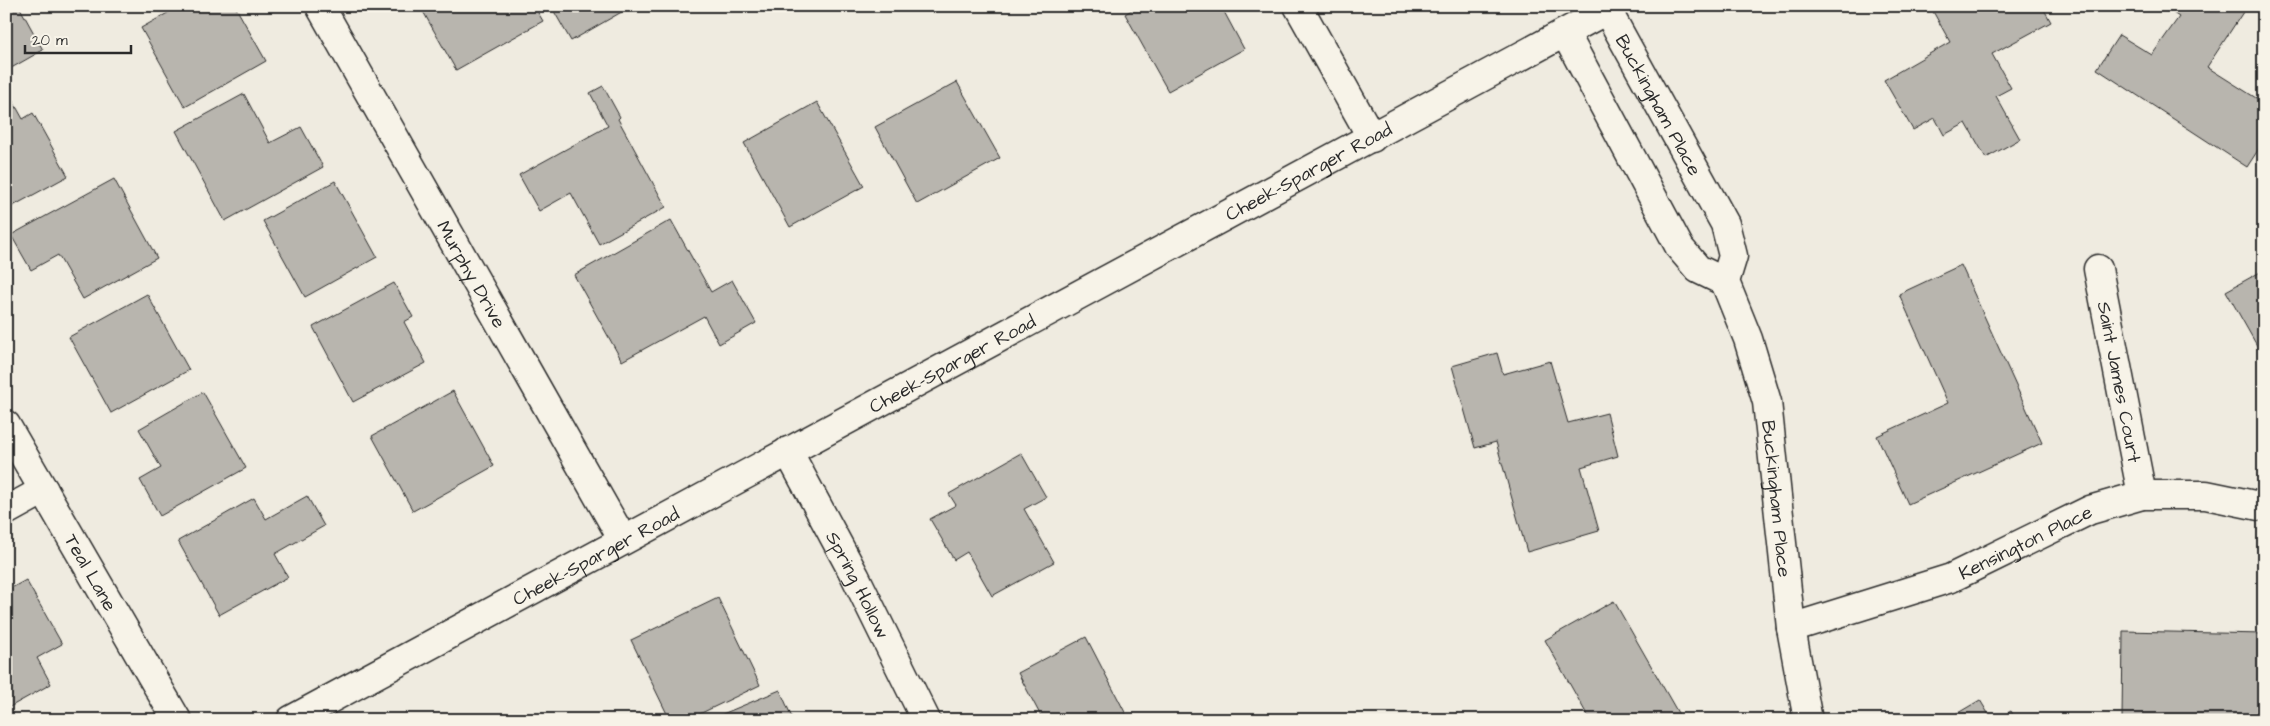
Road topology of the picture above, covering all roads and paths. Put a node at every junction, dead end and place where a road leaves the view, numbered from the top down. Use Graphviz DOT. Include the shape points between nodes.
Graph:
graph roads {
  1 [pos="320,6"];
  2 [pos="1298,6"];
  3 [pos="1610,8"];
  4 [pos="1565,33"];
  5 [pos="1372,138"];
  6 [pos="2098,269"];
  7 [pos="1725,282"];
  8 [pos="6,425"];
  9 [pos="788,451"];
  10 [pos="44,490"];
  11 [pos="2142,495"];
  12 [pos="2264,507"];
  13 [pos="6,511"];
  14 [pos="622,540"];
  15 [pos="1791,628"];
  16 [pos="177,720"];
  17 [pos="291,720"];
  18 [pos="926,720"];
  19 [pos="1808,720"];
  1 -- 14 [label="street, Murphy Drive"];
  2 -- 5 [label="street"];
  3 -- 4 [label="street, Cheek-Sparger Road"];
  3 -- 7 [label="street, Buckingham Place" via="1725,224 1733,256"];
  4 -- 5 [label="street, Cheek-Sparger Road"];
  4 -- 7 [label="street" via="1680,248 1698,269"];
  5 -- 9 [label="street, Cheek-Sparger Road"];
  6 -- 11 [label="street, Saint James Court"];
  7 -- 15 [label="street, Buckingham Place" via="1748,339 1767,402"];
  8 -- 10 [label="street, Teal Lane"];
  9 -- 14 [label="street, Cheek-Sparger Road"];
  9 -- 18 [label="street, Spring Hollow" via="855,576"];
  10 -- 13 [label="street"];
  10 -- 16 [label="street, Teal Lane"];
  11 -- 12 [label="street, Kensington Place" via="2206,494"];
  11 -- 15 [label="street, Kensington Place" via="2090,510 1951,578"];
  14 -- 17 [label="street, Cheek-Sparger Road"];
  15 -- 19 [label="street, Buckingham Place"];
}
